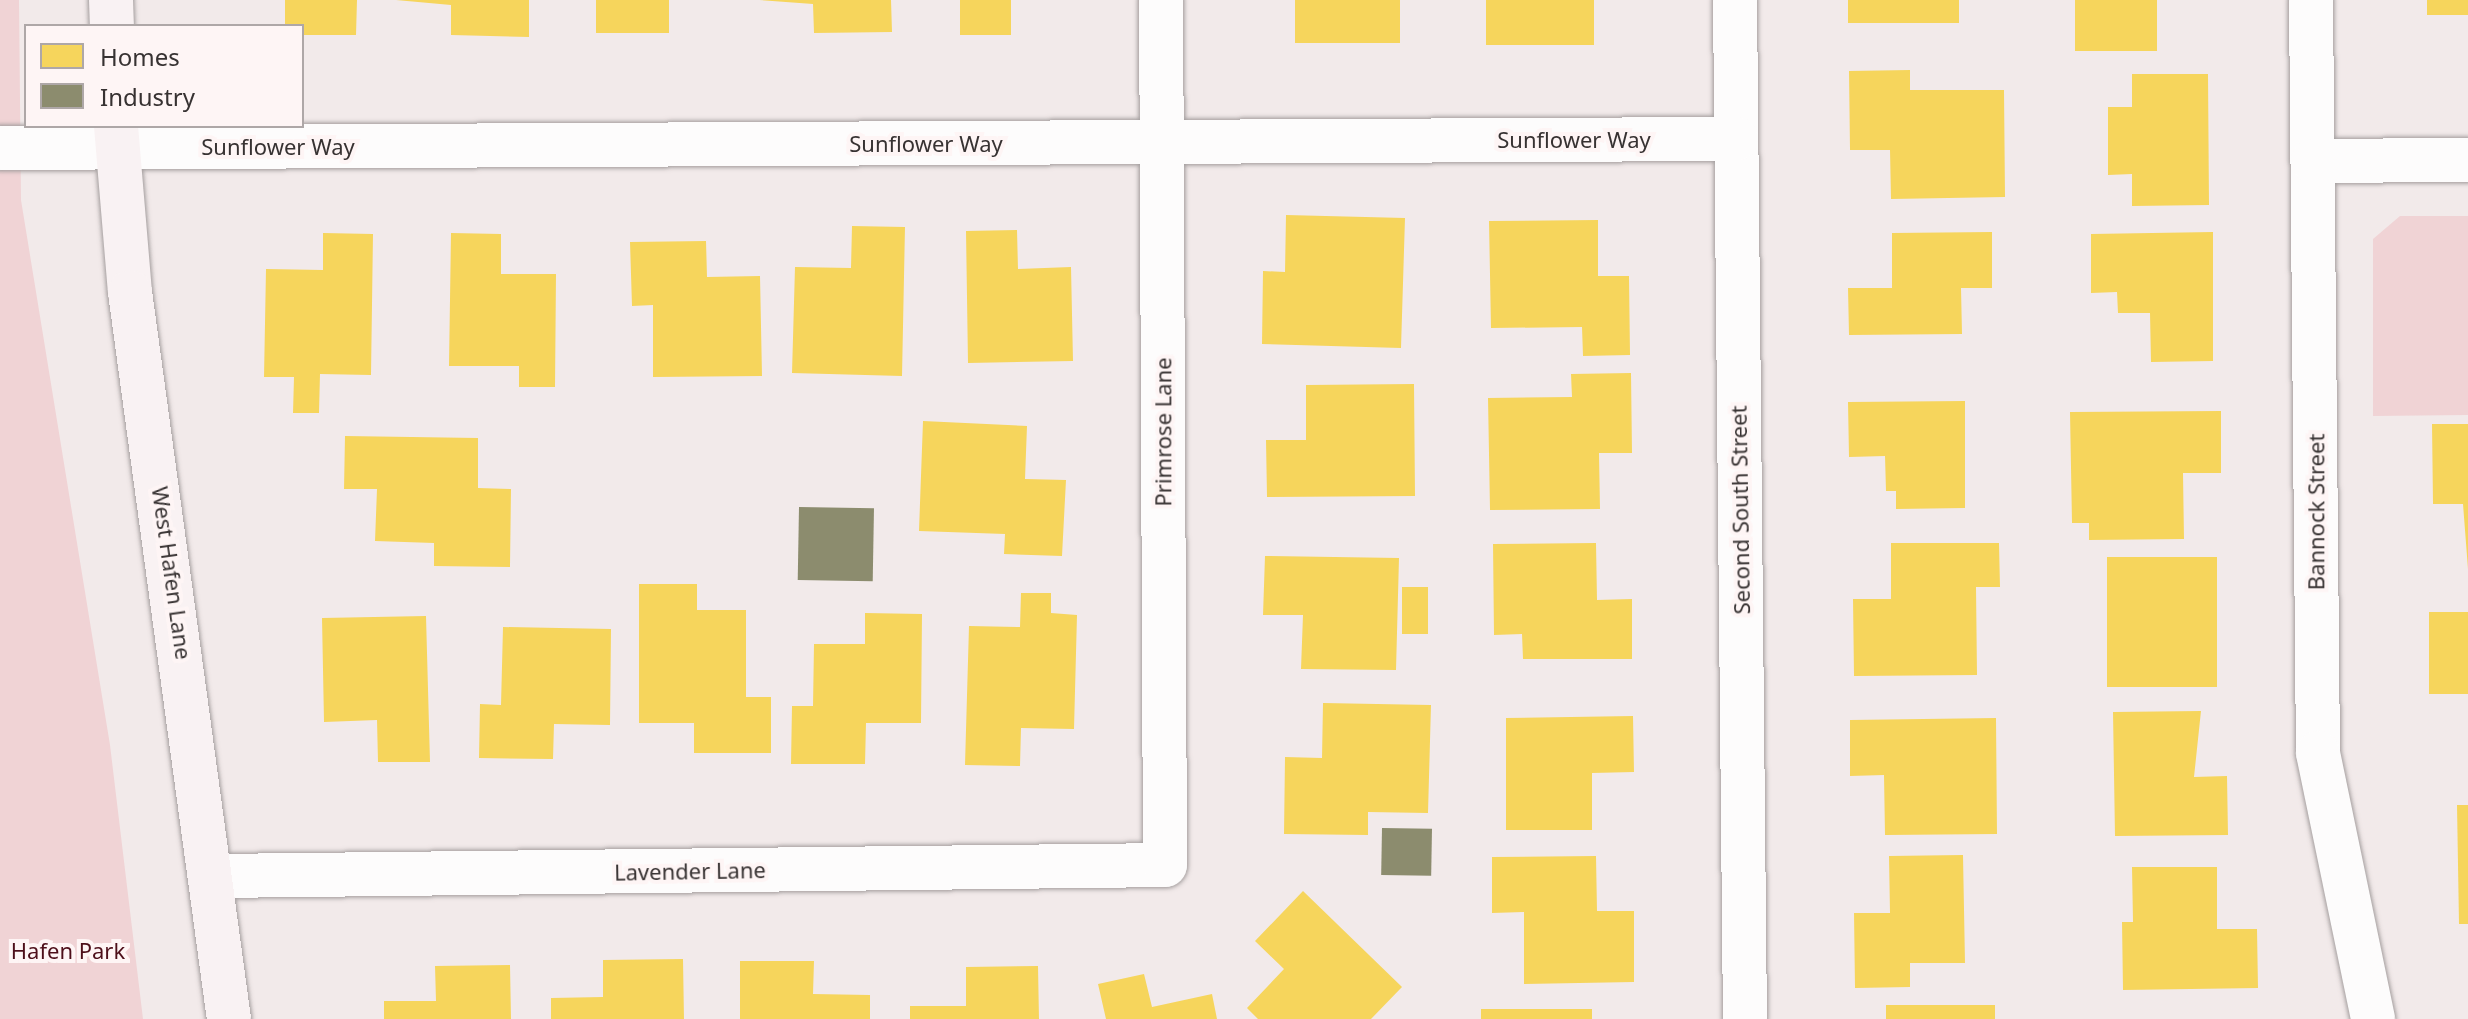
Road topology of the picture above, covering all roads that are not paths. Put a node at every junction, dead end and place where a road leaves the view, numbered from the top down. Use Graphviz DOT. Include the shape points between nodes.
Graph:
graph roads {
  1 [pos="111,0"];
  2 [pos="1161,0"];
  3 [pos="1735,0"];
  4 [pos="2311,0"];
  5 [pos="112,24"];
  6 [pos="116,137"];
  7 [pos="1736,139"];
  8 [pos="1162,142"];
  9 [pos="0,148"];
  10 [pos="2468,160"];
  11 [pos="2313,161"];
  12 [pos="1165,865"];
  13 [pos="215,876"];
  14 [pos="229,1019"];
  15 [pos="1745,1019"];
  16 [pos="2373,1019"];
  1 -- 5 [label="main road"];
  2 -- 8 [label="street, Primrose Lane"];
  3 -- 7 [label="street, Second South Street"];
  4 -- 11 [label="street, Bannock Street"];
  6 -- 8 [label="street, Sunflower Way"];
  6 -- 9 [label="street, Sunflower Way"];
  6 -- 13 [label="main road, West Hafen Lane"];
  7 -- 8 [label="street, Sunflower Way"];
  7 -- 15 [label="street, Second South Street"];
  8 -- 12 [label="street, Primrose Lane"];
  10 -- 11 [label="street"];
  11 -- 16 [label="street, Bannock Street" via="2318,753"];
  12 -- 13 [label="street, Lavender Lane"];
  13 -- 14 [label="main road, West Hafen Lane"];
}
